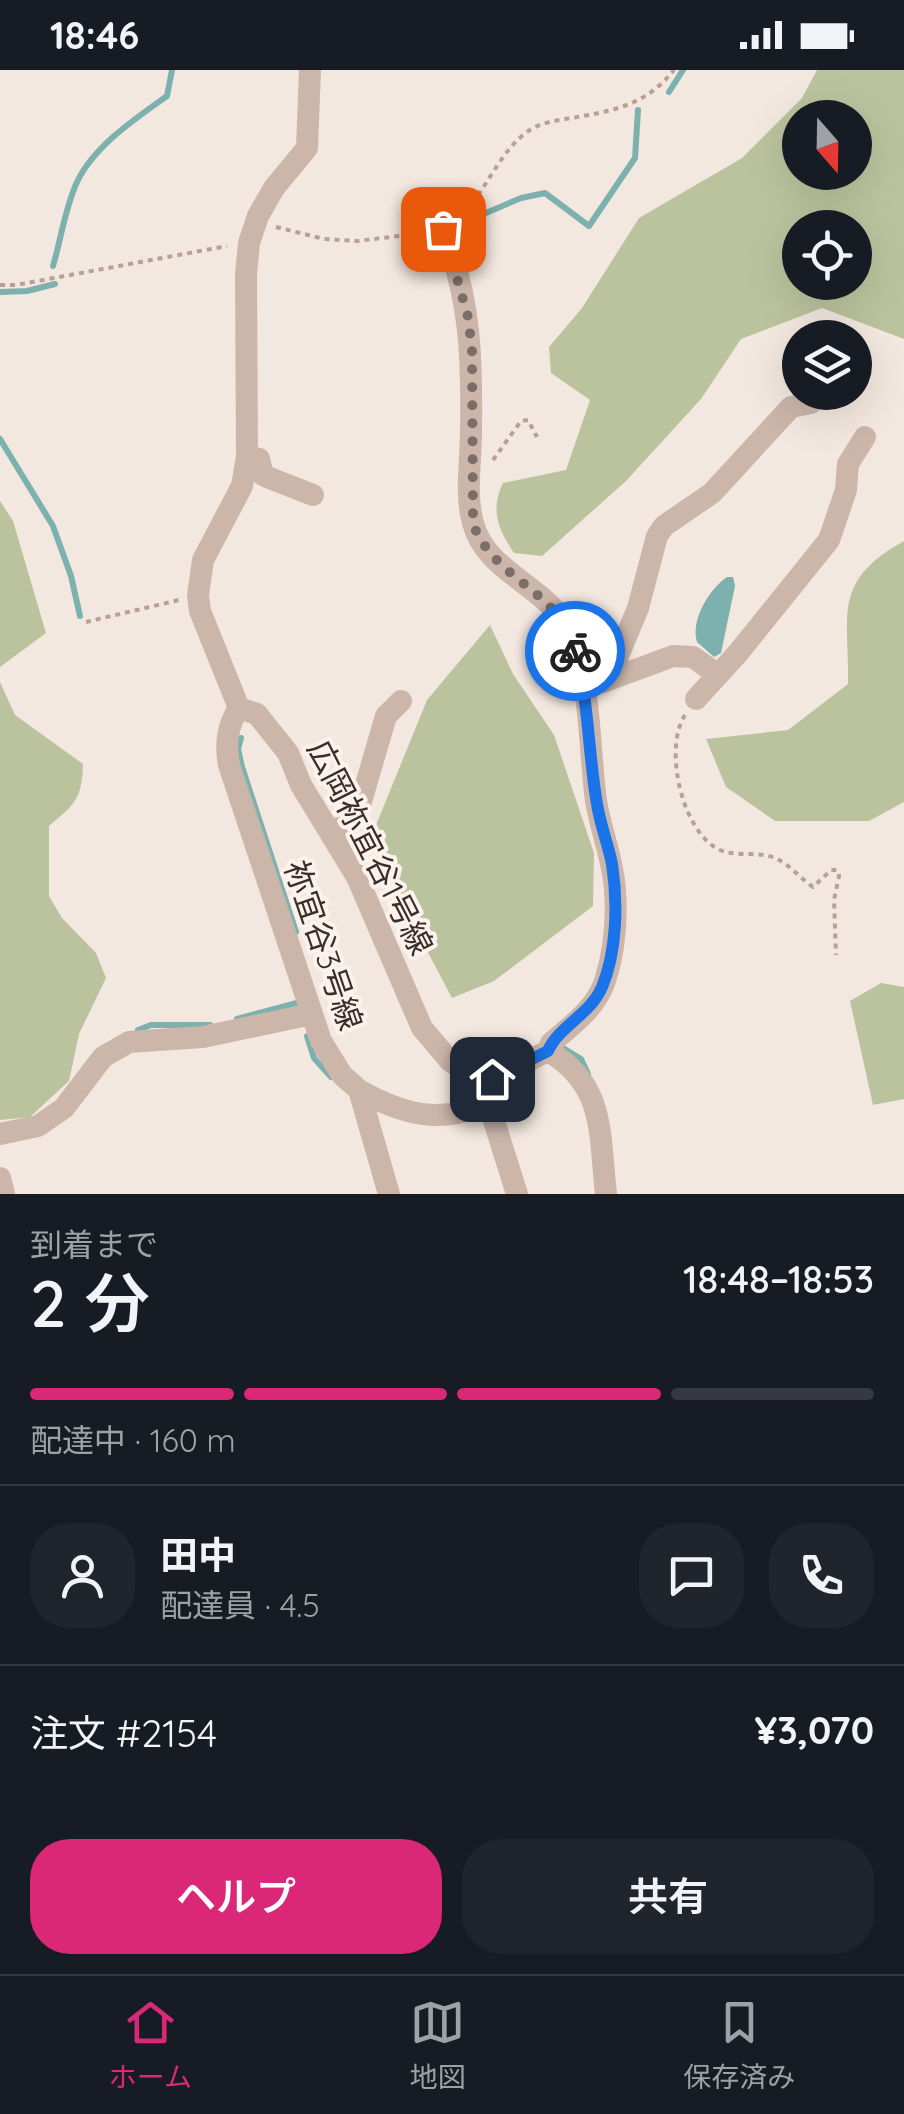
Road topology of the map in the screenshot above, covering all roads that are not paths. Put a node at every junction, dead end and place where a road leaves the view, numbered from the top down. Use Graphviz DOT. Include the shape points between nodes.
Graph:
graph roads {
  1 [pos="310,70"];
  2 [pos="443,229"];
  3 [pos="789,410"];
  4 [pos="865,438"];
  5 [pos="247,456"];
  6 [pos="313,495"];
  7 [pos="718,674"];
  8 [pos="608,680"];
  9 [pos="585,689"];
  10 [pos="696,698"];
  11 [pos="401,701"];
  12 [pos="239,708"];
  13 [pos="333,837"];
  14 [pos="312,1014"];
  15 [pos="548,1051"];
  16 [pos="359,1090"];
  17 [pos="490,1100"];
  18 [pos="0,1134"];
  19 [pos="0,1178"];
  20 [pos="4,1194"];
  21 [pos="389,1194"];
  22 [pos="518,1194"];
  23 [pos="606,1194"];
  1 -- 5 [label="street" via="307,148 274,188 250,242"];
  2 -- 9 [label="street" via="472,350 470,510 478,536 500,565 558,612 570,631"];
  3 -- 8 [label="street" via="712,492 664,526"];
  4 -- 7 [label="street" via="848,464 829,540"];
  5 -- 6 [label="street" via="259,459 267,477"];
  5 -- 12 [label="street, 広岡祢宜谷1号線" via="242,486 203,560 198,595"];
  7 -- 8 [label="street" via="684,655"];
  7 -- 10 [label="street"];
  8 -- 9 [label="street"];
  9 -- 15 [label="street" via="597,806 615,893 612,954 596,1000"];
  11 -- 13 [label="street" via="386,716 360,805"];
  12 -- 13 [label="street, 広岡祢宜谷1号線" via="256,714 288,753"];
  12 -- 14 [label="street, 祢宜谷3号線" via="226,746 229,765"];
  13 -- 17 [label="street, 広岡祢宜谷1号線" via="358,878 422,1028 450,1061 482,1083"];
  14 -- 16 [label="street, 祢宜谷3号線" via="329,1057"];
  14 -- 18 [label="street" via="203,1037 129,1042 102,1057 64,1108 38,1126"];
  15 -- 17 [label="street" via="492,1079"];
  15 -- 23 [label="street" via="572,1066 590,1092"];
  16 -- 17 [label="street" via="383,1104 442,1118"];
  16 -- 21 [label="street, 祢宜谷3号線"];
  17 -- 22 [label="street, 広岡祢宜谷1号線"];
  19 -- 20 [label="street"];
}
